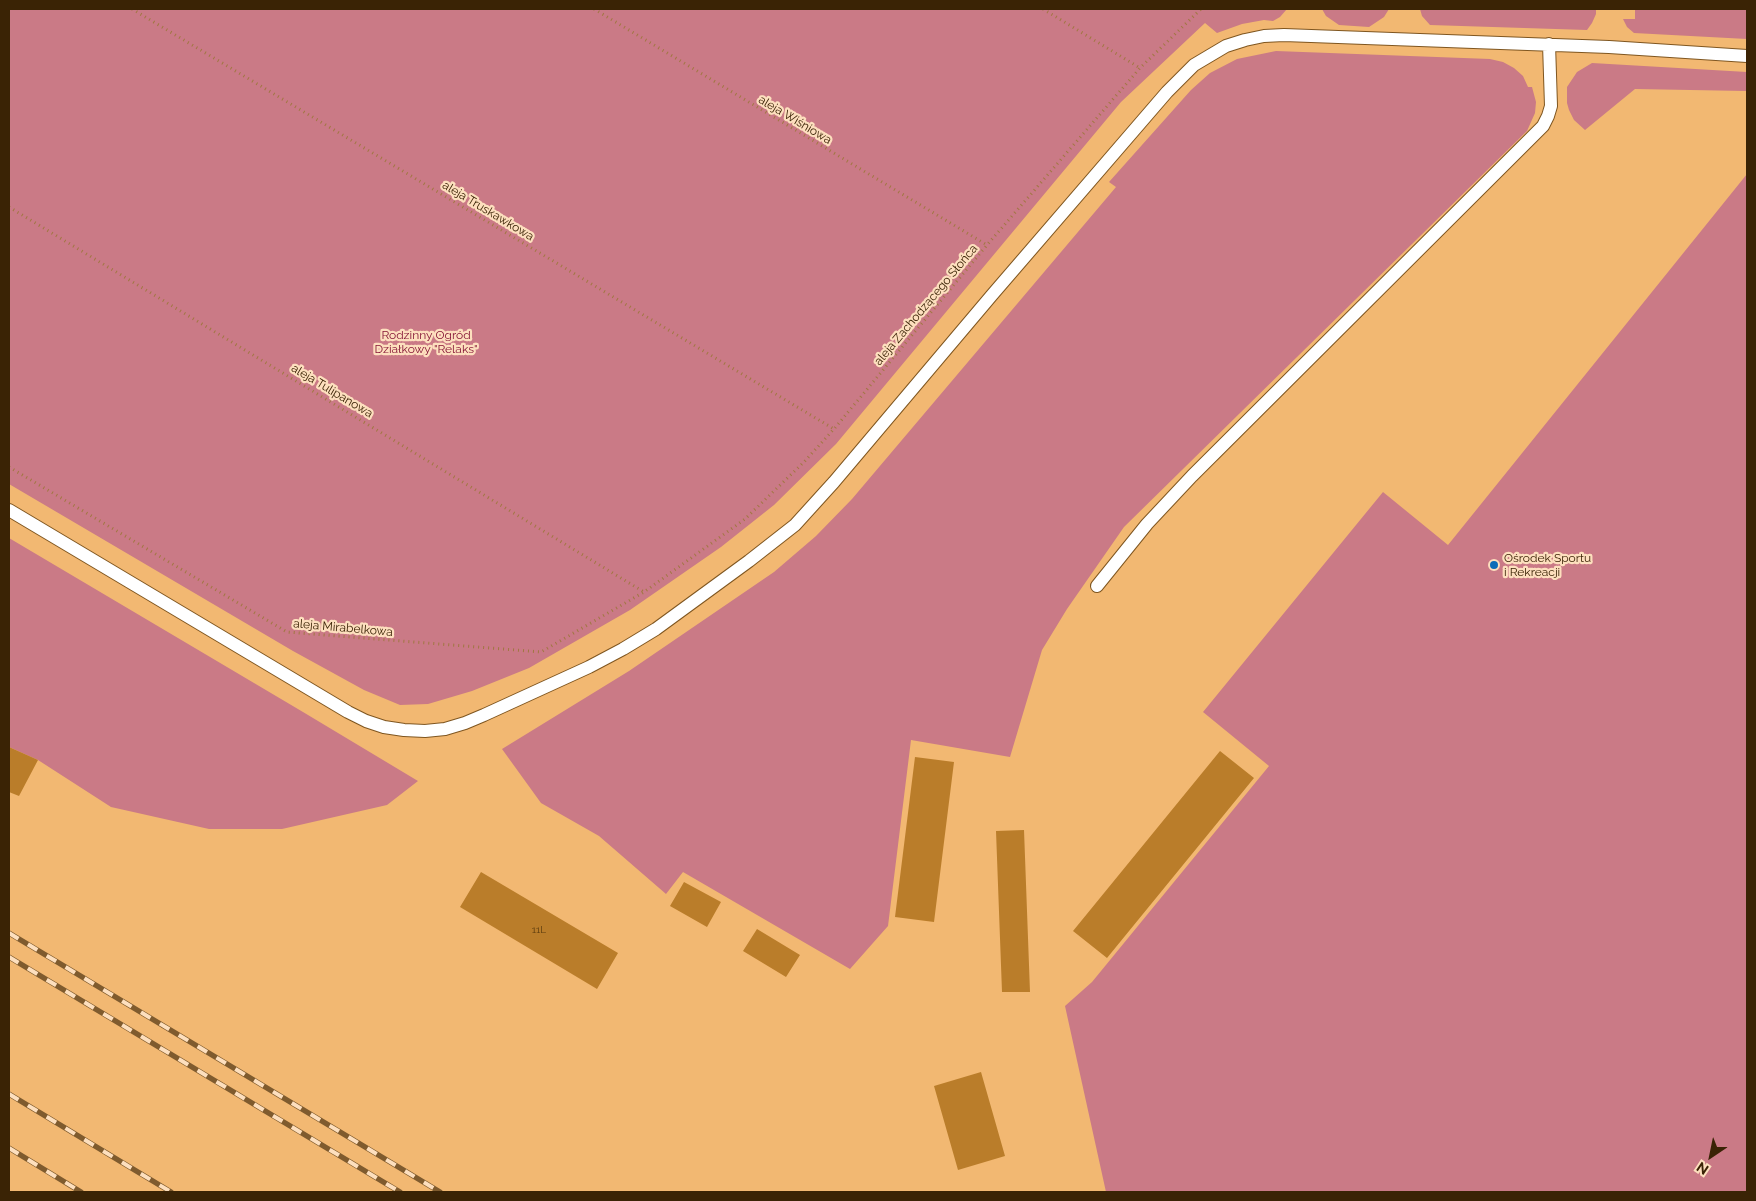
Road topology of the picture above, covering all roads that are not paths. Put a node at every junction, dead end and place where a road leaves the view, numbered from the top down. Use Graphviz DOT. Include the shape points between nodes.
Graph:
graph roads {
  1 [pos="1549,44"];
  2 [pos="1747,56"];
  3 [pos="9,510"];
  4 [pos="1097,586"];
  1 -- 2 [label="lane"];
  1 -- 3 [label="lane" via="1264,36 1226,46 1194,65 1167,92 795,525 656,629 589,667 465,723 425,731 384,727 366,721"];
  1 -- 4 [label="lane" via="1551,106 1543,126 1192,476 1147,524"];
}
